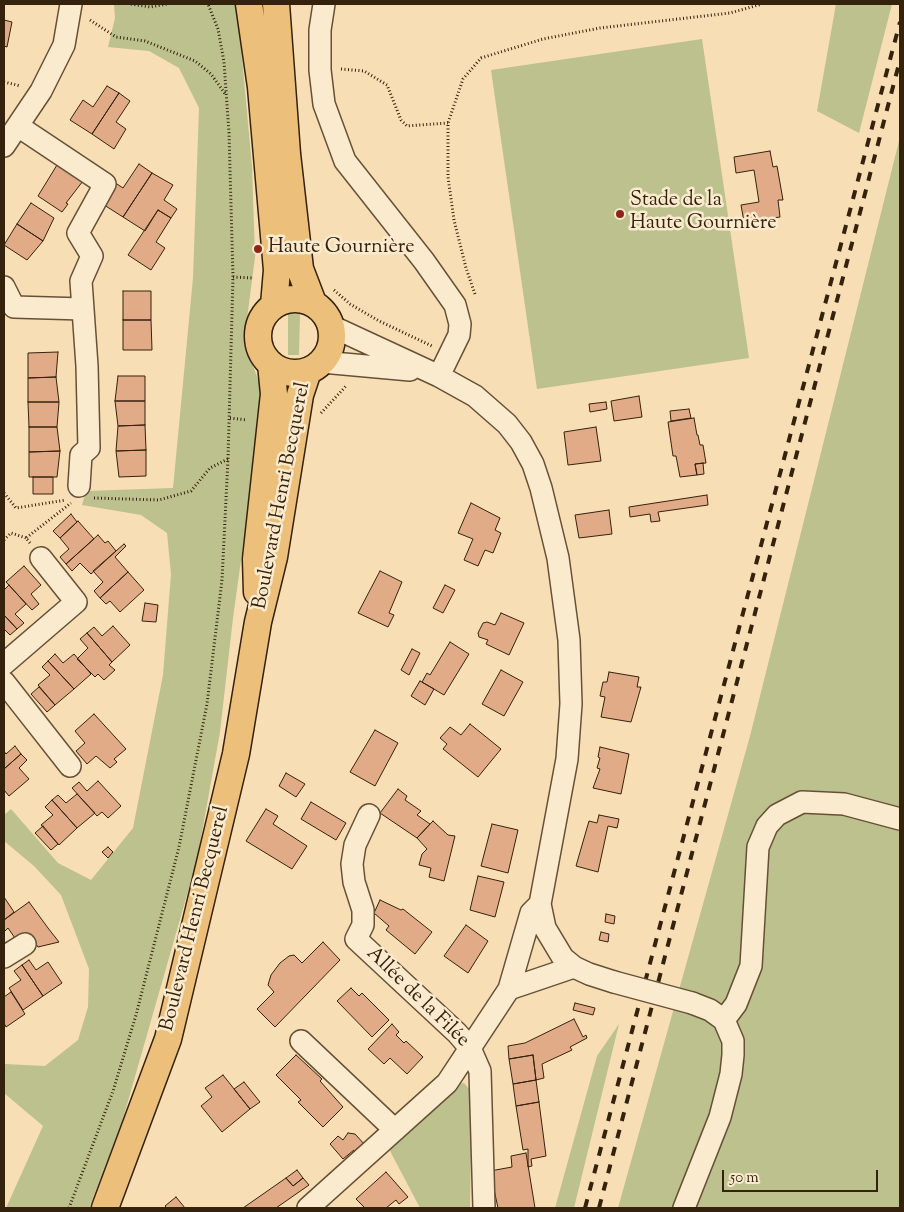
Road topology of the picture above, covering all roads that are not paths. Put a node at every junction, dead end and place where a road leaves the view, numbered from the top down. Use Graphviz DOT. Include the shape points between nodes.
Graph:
graph roads {
  1 [pos="249,4"];
  2 [pos="276,4"];
  3 [pos="324,4"];
  4 [pos="71,5"];
  5 [pos="18,126"];
  6 [pos="4,146"];
  7 [pos="4,288"];
  8 [pos="322,296"];
  9 [pos="274,305"];
  10 [pos="83,309"];
  11 [pos="331,326"];
  12 [pos="271,364"];
  13 [pos="315,366"];
  14 [pos="433,374"];
  15 [pos="79,492"];
  16 [pos="41,558"];
  17 [pos="258,622"];
  18 [pos="4,664"];
  19 [pos="4,682"];
  20 [pos="70,766"];
  21 [pos="369,816"];
  22 [pos="900,819"];
  23 [pos="540,904"];
  24 [pos="25,944"];
  25 [pos="4,957"];
  26 [pos="574,967"];
  27 [pos="509,989"];
  28 [pos="724,1020"];
  29 [pos="301,1041"];
  30 [pos="470,1048"];
  31 [pos="395,1130"];
  32 [pos="105,1208"];
  33 [pos="308,1208"];
  34 [pos="484,1208"];
  35 [pos="684,1208"];
  1 -- 9 [label="main road" via="261,87 277,270"];
  2 -- 8 [label="main road" via="287,154 300,269"];
  3 -- 14 [label="street" via="320,30 324,104 345,161 455,305 459,335"];
  4 -- 5 [label="street" via="64,45 41,91"];
  5 -- 6 [label="street"];
  5 -- 10 [label="street" via="105,184 78,233 92,256 81,281"];
  7 -- 10 [label="street" via="14,307"];
  8 -- 9 [label="main road"];
  8 -- 11 [label="main road" via="321,309"];
  9 -- 12 [label="main road" via="266,313 258,334 259,345"];
  10 -- 15 [label="street" via="89,448 81,455"];
  11 -- 13 [label="main road" via="331,345"];
  11 -- 14 [label="street"];
  12 -- 13 [label="main road" via="288,372"];
  12 -- 17 [label="main road, Boulevard Henri Becquerel" via="274,394 256,558"];
  13 -- 14 [label="street"];
  13 -- 17 [label="main road, Boulevard Henri Becquerel" via="300,395 274,558"];
  14 -- 23 [label="street" via="475,396 521,442 541,488 558,558 569,640 570,722 567,759"];
  16 -- 18 [label="street" via="76,602"];
  17 -- 32 [label="main road, Boulevard Henri Becquerel" via="236,754 168,1039"];
  19 -- 20 [label="street"];
  21 -- 30 [label="street, Allée de la Filée" via="355,845 352,864 363,910 363,925 356,939"];
  22 -- 28 [label="street" via="844,804 802,802 777,815 767,826 758,847 751,966 736,1004"];
  23 -- 26 [label="street" via="550,938 563,958"];
  23 -- 27 [label="street" via="531,914"];
  24 -- 25 [label="street"];
  26 -- 27 [label="street"];
  26 -- 28 [label="street, bridge" via="614,982 692,1003"];
  27 -- 30 [label="street"];
  28 -- 35 [label="street" via="733,1041 731,1074 720,1117"];
  29 -- 31 [label="street"];
  30 -- 31 [label="street" via="447,1082"];
  30 -- 34 [label="street, Allée de la Filée" via="480,1071"];
  31 -- 33 [label="street"];
}
